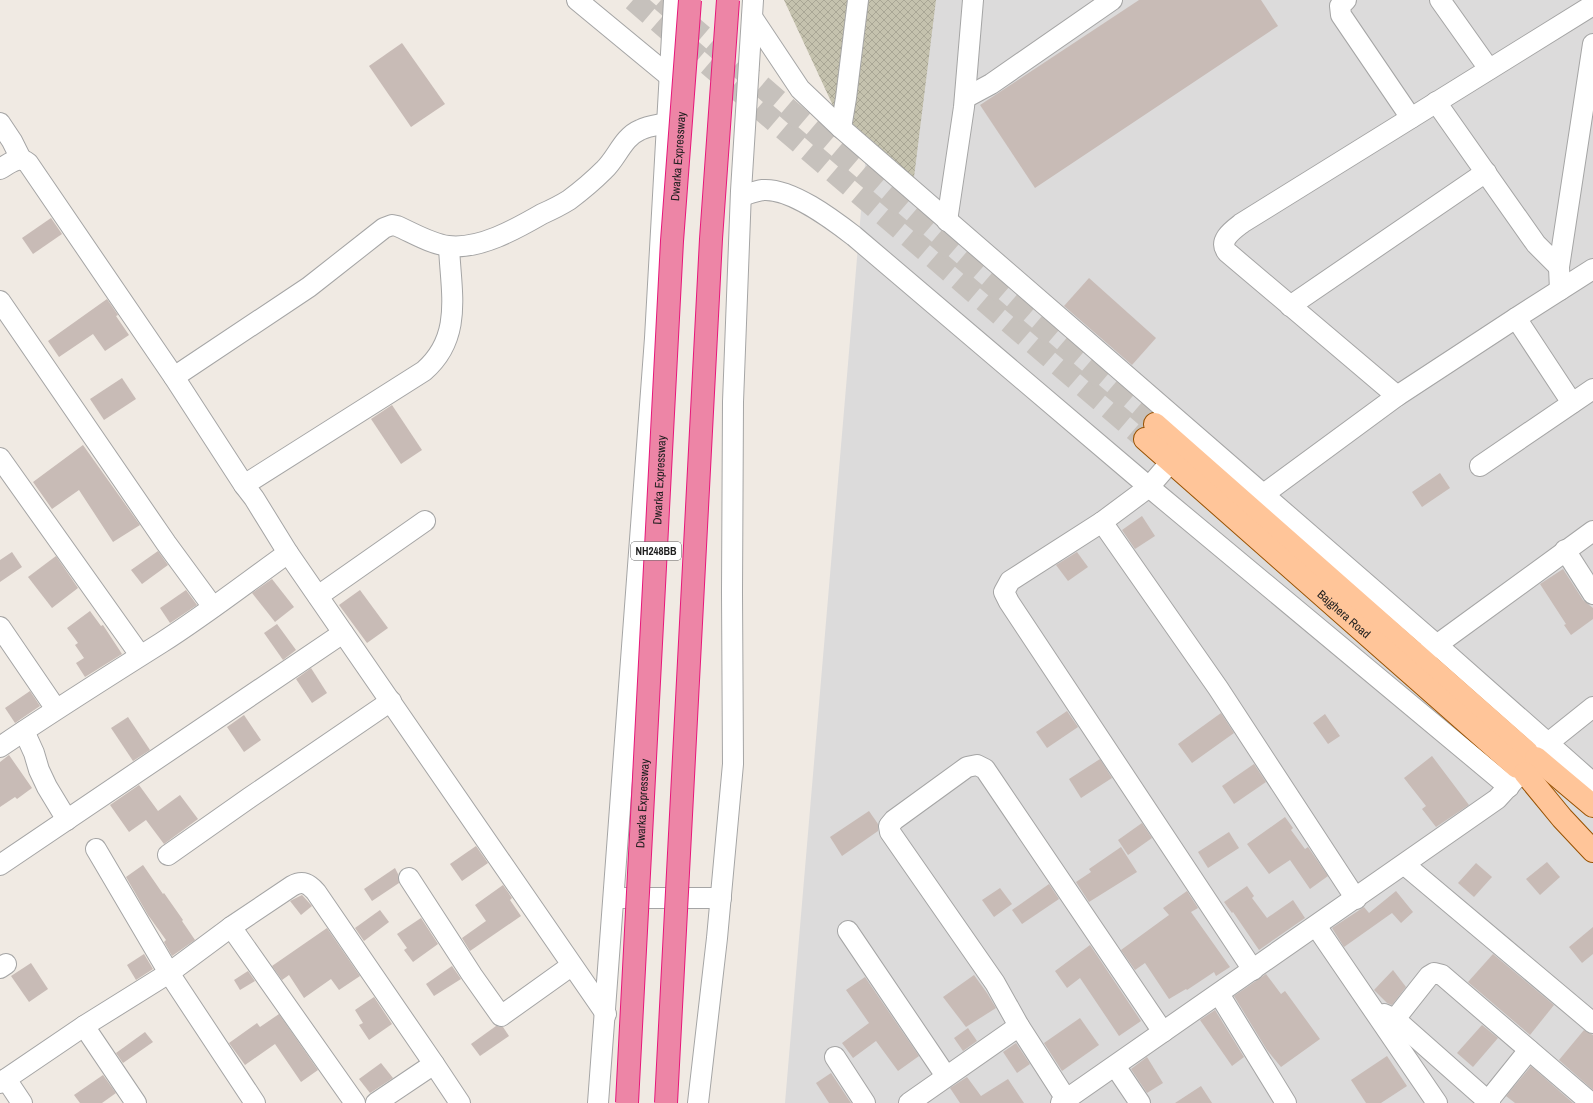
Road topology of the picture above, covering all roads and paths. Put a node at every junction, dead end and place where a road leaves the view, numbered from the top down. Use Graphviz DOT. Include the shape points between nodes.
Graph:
graph roads {
  1 [pos="577,0"];
  2 [pos="674,0"];
  3 [pos="690,0"];
  4 [pos="728,0"];
  5 [pos="858,0"];
  6 [pos="973,0"];
  7 [pos="1112,0"];
  8 [pos="1346,0"];
  9 [pos="1440,0"];
  10 [pos="1593,5"];
  11 [pos="752,9"];
  12 [pos="1593,44"];
  13 [pos="1489,69"];
  14 [pos="669,76"];
  15 [pos="965,98"];
  16 [pos="1436,102"];
  17 [pos="1411,118"];
  18 [pos="0,123"];
  19 [pos="667,123"];
  20 [pos="841,128"];
  21 [pos="21,159"];
  22 [pos="0,169"];
  23 [pos="1486,172"];
  24 [pos="741,196"];
  25 [pos="947,221"];
  26 [pos="449,247"];
  27 [pos="1559,267"];
  28 [pos="1593,269"];
  29 [pos="1560,290"];
  30 [pos="0,301"];
  31 [pos="1290,306"];
  32 [pos="1516,318"];
  33 [pos="174,377"];
  34 [pos="1593,389"];
  35 [pos="1397,396"];
  36 [pos="1572,403"];
  37 [pos="1150,432"];
  38 [pos="1177,455"];
  39 [pos="0,458"];
  40 [pos="1480,466"];
  41 [pos="244,485"];
  42 [pos="1149,487"];
  43 [pos="1255,500"];
  44 [pos="425,521"];
  45 [pos="1102,522"];
  46 [pos="1593,531"];
  47 [pos="1565,550"];
  48 [pos="288,553"];
  49 [pos="1593,594"];
  50 [pos="318,596"];
  51 [pos="213,607"];
  52 [pos="0,627"];
  53 [pos="343,633"];
  54 [pos="1428,651"];
  55 [pos="140,655"];
  56 [pos="390,701"];
  57 [pos="1593,707"];
  58 [pos="56,709"];
  59 [pos="24,731"];
  60 [pos="0,747"];
  61 [pos="1527,763"];
  62 [pos="1593,783"];
  63 [pos="1593,806"];
  64 [pos="67,820"];
  65 [pos="96,849"];
  66 [pos="1593,851"];
  67 [pos="168,855"];
  68 [pos="0,864"];
  69 [pos="1405,865"];
  70 [pos="409,878"];
  71 [pos="614,898"];
  72 [pos="721,898"];
  73 [pos="1356,899"];
  74 [pos="1316,926"];
  75 [pos="231,927"];
  76 [pos="848,932"];
  77 [pos="571,966"];
  78 [pos="1253,970"];
  79 [pos="169,973"];
  80 [pos="1218,994"];
  81 [pos="1373,1009"];
  82 [pos="606,1014"];
  83 [pos="1395,1019"];
  84 [pos="1593,1023"];
  85 [pos="84,1026"];
  86 [pos="1019,1026"];
  87 [pos="1163,1032"];
  88 [pos="1529,1050"];
  89 [pos="834,1057"];
  90 [pos="434,1064"];
  91 [pos="1115,1066"];
  92 [pos="946,1076"];
  93 [pos="3,1081"];
  94 [pos="932,1097"];
  95 [pos="1063,1101"];
  96 [pos="1489,1102"];
  97 [pos="22,1103"];
  98 [pos="136,1103"];
  99 [pos="255,1103"];
  100 [pos="355,1103"];
  101 [pos="376,1103"];
  102 [pos="460,1103"];
  103 [pos="598,1103"];
  104 [pos="627,1103"];
  105 [pos="666,1103"];
  106 [pos="698,1103"];
  107 [pos="865,1103"];
  108 [pos="909,1103"];
  109 [pos="1140,1103"];
  110 [pos="1286,1103"];
  111 [pos="1437,1103"];
  112 [pos="1591,1103"];
  1 -- 14 [label="street"];
  2 -- 14 [label="street"];
  3 -- 104 [label="highway, Dwarka Expressway / NH248BB, bridge" via="672,241"];
  4 -- 105 [label="highway, NH248BB, bridge" via="711,240"];
  5 -- 20 [label="street"];
  6 -- 15 [label="street"];
  7 -- 15 [label="street" via="991,84"];
  8 -- 17 [label="street" via="1340,6 1341,15"];
  9 -- 13 [label="street"];
  10 -- 13 [label="street"];
  11 -- 20 [label="street" via="800,89"];
  11 -- 24 [label="street"];
  12 -- 27 [label="street"];
  13 -- 16 [label="street"];
  14 -- 19 [label="street"];
  15 -- 25 [label="street"];
  16 -- 17 [label="street"];
  16 -- 23 [label="street"];
  17 -- 31 [label="street" via="1242,224 1227,236 1224,246 1228,252"];
  18 -- 21 [label="street"];
  19 -- 26 [label="street" via="633,133 606,169 568,200 496,238"];
  19 -- 71 [label="street" via="655,338"];
  20 -- 25 [label="street"];
  21 -- 22 [label="street"];
  21 -- 33 [label="street" via="34,171"];
  23 -- 27 [label="street" via="1536,244"];
  23 -- 31 [label="street"];
  24 -- 42 [label="street" via="763,190 785,194 832,219"];
  24 -- 72 [label="street" via="733,402 733,764"];
  25 -- 43 [label="street"];
  26 -- 33 [label="street" via="397,226 384,228 309,287"];
  26 -- 41 [label="street" via="451,327 446,344 435,360 424,371"];
  27 -- 29 [label="street"];
  28 -- 29 [label="street"];
  29 -- 32 [label="street"];
  30 -- 51 [label="street" via="166,543"];
  31 -- 35 [label="street"];
  32 -- 35 [label="street"];
  32 -- 36 [label="street"];
  33 -- 41 [label="street"];
  34 -- 36 [label="street"];
  35 -- 43 [label="street"];
  36 -- 40 [label="street"];
  37 -- 38 [label="main road"];
  38 -- 42 [label="street"];
  38 -- 43 [label="main road, Bajghera Road"];
  38 -- 61 [label="main road, Bajghera Road"];
  39 -- 55 [label="street"];
  41 -- 48 [label="street"];
  42 -- 45 [label="street"];
  42 -- 61 [label="street"];
  43 -- 54 [label="main road, Bajghera Road"];
  44 -- 50 [label="street"];
  45 -- 73 [label="street" via="1218,688"];
  45 -- 78 [label="street" via="1010,581 1004,592"];
  46 -- 47 [label="street"];
  47 -- 49 [label="street"];
  47 -- 54 [label="street"];
  48 -- 50 [label="street"];
  48 -- 51 [label="street"];
  50 -- 53 [label="street"];
  51 -- 55 [label="street"];
  52 -- 58 [label="street"];
  53 -- 56 [label="street"];
  53 -- 64 [label="street"];
  54 -- 61 [label="main road, Bajghera Road"];
  55 -- 58 [label="street"];
  56 -- 67 [label="street"];
  56 -- 77 [label="street"];
  57 -- 61 [label="street"];
  58 -- 59 [label="street"];
  59 -- 60 [label="street"];
  59 -- 64 [label="street" via="47,787"];
  61 -- 62 [label="street"];
  61 -- 63 [label="main road, Bajghera Road"];
  61 -- 66 [label="main road, Bajghera Road" via="1562,818"];
  61 -- 69 [label="street" via="1497,799"];
  64 -- 68 [label="street"];
  65 -- 79 [label="street"];
  69 -- 73 [label="street"];
  69 -- 84 [label="street"];
  70 -- 77 [label="street" via="501,1016"];
  71 -- 72 [label="street"];
  71 -- 82 [label="street"];
  72 -- 106 [label="street"];
  73 -- 74 [label="street"];
  74 -- 78 [label="street"];
  74 -- 81 [label="street"];
  75 -- 79 [label="street"];
  75 -- 90 [label="street" via="297,883 309,885"];
  75 -- 100 [label="street"];
  76 -- 92 [label="street"];
  77 -- 82 [label="street"];
  78 -- 80 [label="street"];
  79 -- 85 [label="street"];
  79 -- 99 [label="street"];
  80 -- 87 [label="street"];
  80 -- 110 [label="street"];
  81 -- 83 [label="street"];
  81 -- 111 [label="street"];
  82 -- 103 [label="street"];
  83 -- 88 [label="street" via="1429,976 1435,973 1442,975"];
  83 -- 96 [label="street"];
  85 -- 93 [label="street"];
  85 -- 98 [label="street"];
  86 -- 87 [label="street" via="995,983 889,830 894,820 972,765 985,769"];
  86 -- 92 [label="street"];
  86 -- 95 [label="street"];
  87 -- 91 [label="street"];
  88 -- 96 [label="street"];
  88 -- 112 [label="street"];
  89 -- 107 [label="street"];
  90 -- 101 [label="street"];
  90 -- 102 [label="street"];
  91 -- 95 [label="street"];
  91 -- 109 [label="street"];
  92 -- 94 [label="street"];
  93 -- 97 [label="street"];
  94 -- 108 [label="street"];
}
